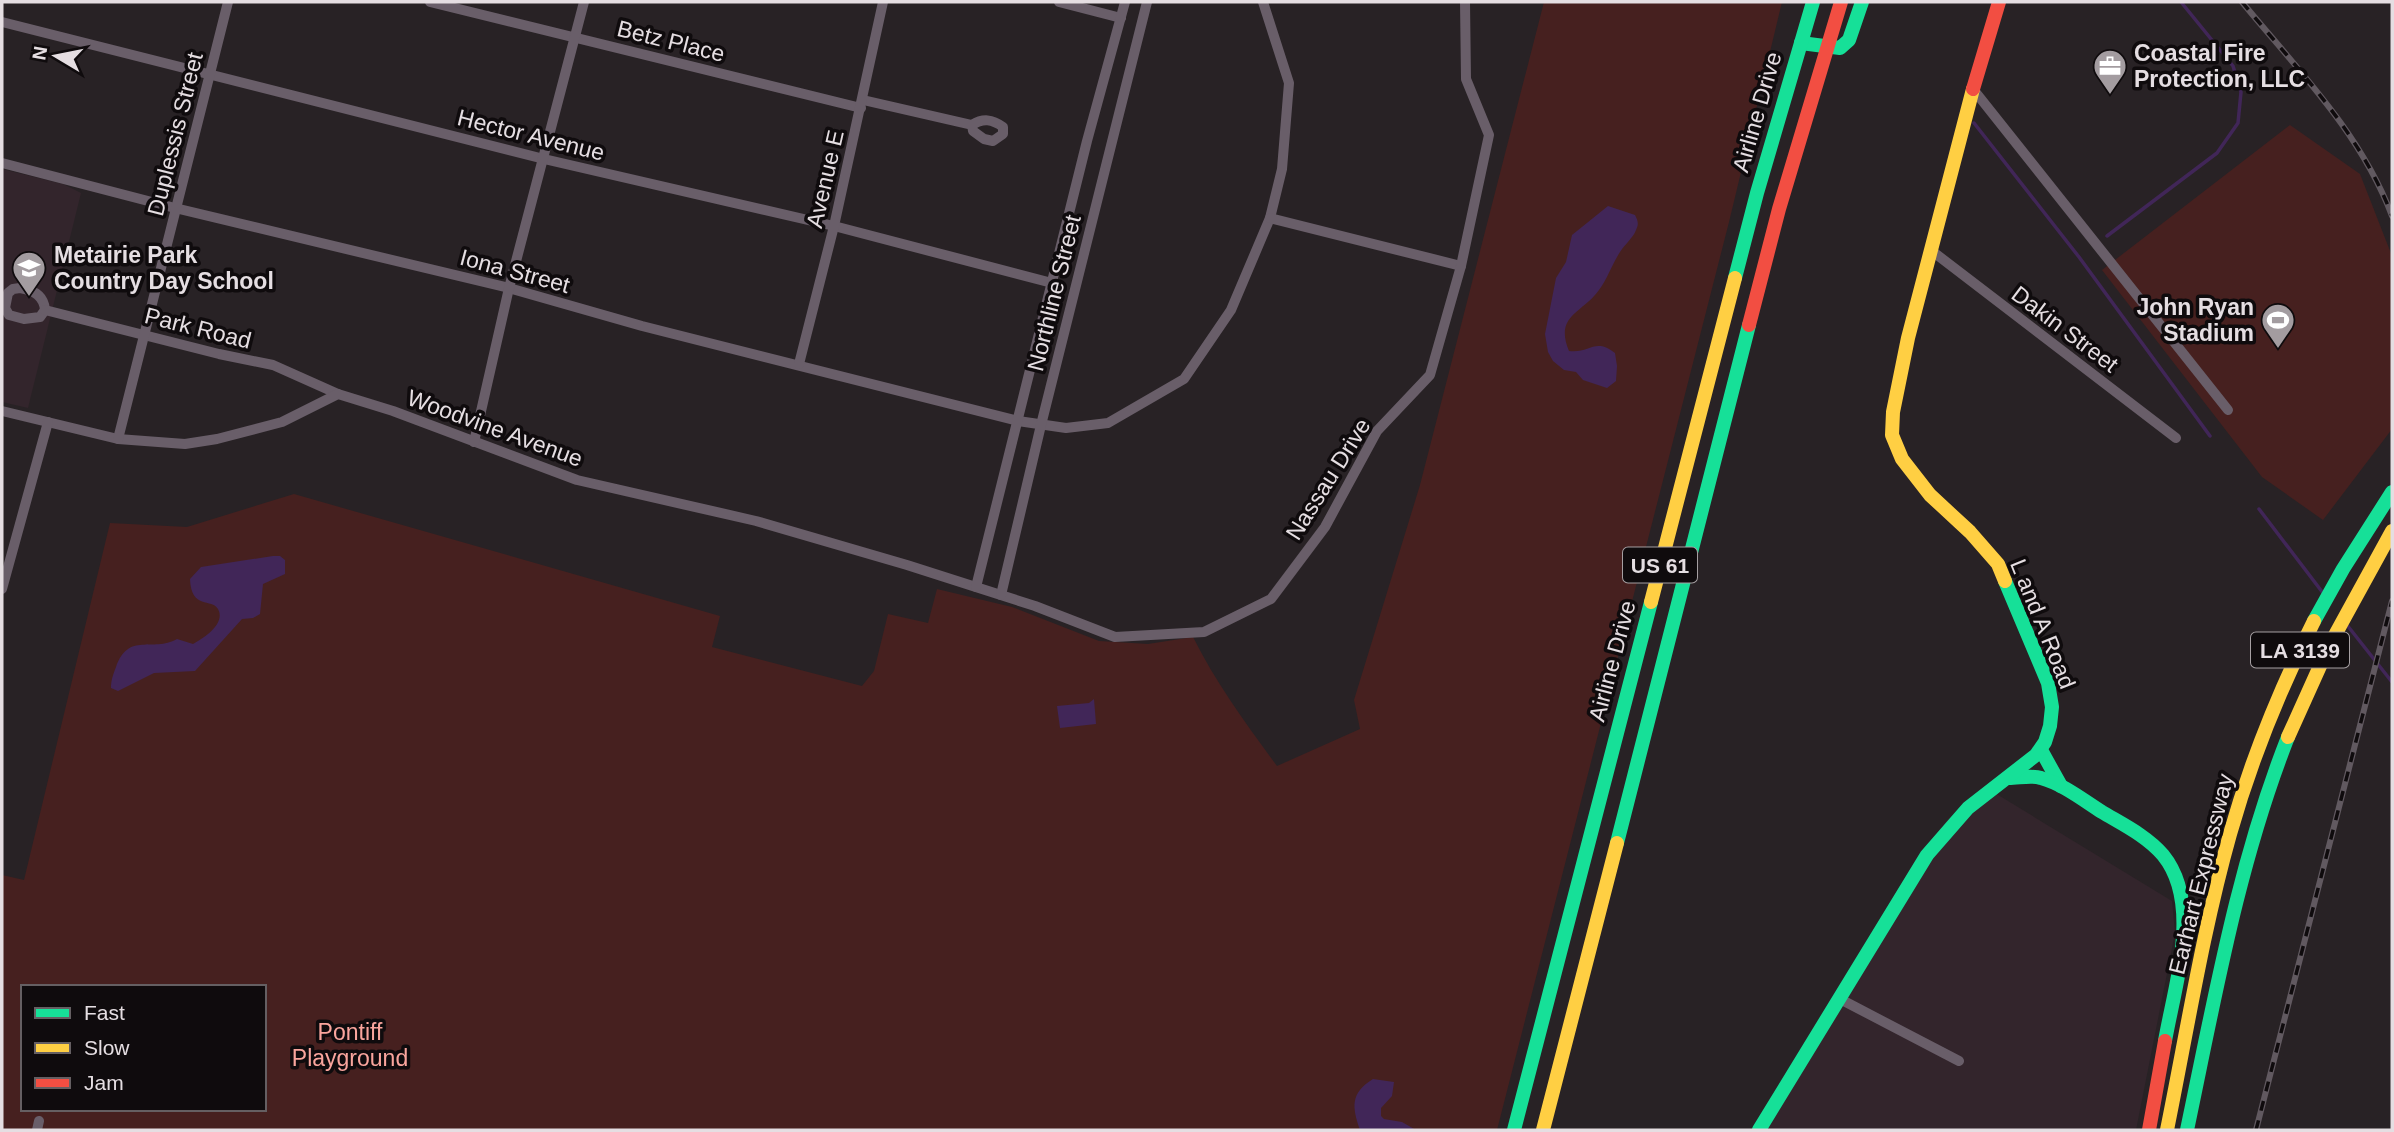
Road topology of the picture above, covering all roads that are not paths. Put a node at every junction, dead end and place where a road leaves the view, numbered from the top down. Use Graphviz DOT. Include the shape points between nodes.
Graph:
graph roads {
  1 [pos="228,2"];
  2 [pos="430,2"];
  3 [pos="584,2"];
  4 [pos="883,2"];
  5 [pos="1059,2"];
  6 [pos="1125,2"];
  7 [pos="1147,2"];
  8 [pos="1263,2"];
  9 [pos="1465,2"];
  10 [pos="1813,2"];
  11 [pos="1841,2"];
  12 [pos="1862,2"];
  13 [pos="1999,2"];
  14 [pos="1121,18"];
  15 [pos="2,22"];
  16 [pos="575,36"];
  17 [pos="1801,43"];
  18 [pos="1827,48"];
  19 [pos="211,75"];
  20 [pos="1973,89"];
  21 [pos="862,104"];
  22 [pos="972,125"];
  23 [pos="544,159"];
  24 [pos="2,163"];
  25 [pos="175,208"];
  26 [pos="1269,218"];
  27 [pos="834,226"];
  28 [pos="1932,251"];
  29 [pos="1461,266"];
  30 [pos="1052,283"];
  31 [pos="509,288"];
  32 [pos="45,310"];
  33 [pos="144,335"];
  34 [pos="799,364"];
  35 [pos="338,394"];
  36 [pos="2228,410"];
  37 [pos="2,411"];
  38 [pos="1018,421"];
  39 [pos="48,422"];
  40 [pos="1041,425"];
  41 [pos="2176,438"];
  42 [pos="118,439"];
  43 [pos="474,442"];
  44 [pos="2392,492"];
  45 [pos="2392,531"];
  46 [pos="976,587"];
  47 [pos="2,589"];
  48 [pos="1001,595"];
  49 [pos="1646,618"];
  50 [pos="1671,624"];
  51 [pos="2040,750"];
  52 [pos="2008,778"];
  53 [pos="2061,786"];
  54 [pos="1840,999"];
  55 [pos="1959,1060"];
  56 [pos="1523,1094"];
  57 [pos="1551,1099"];
  58 [pos="1514,1130"];
  59 [pos="1543,1130"];
  60 [pos="1759,1130"];
  61 [pos="2149,1130"];
  62 [pos="2167,1130"];
  63 [pos="2187,1130"];
  1 -- 19 [label="street, Duplessis Street"];
  2 -- 16 [label="street, Betz Place"];
  3 -- 16 [label="street"];
  4 -- 21 [label="street, Avenue E"];
  5 -- 14 [label="street"];
  6 -- 14 [label="street, Northline Street"];
  7 -- 40 [label="street, Northline Street"];
  8 -- 26 [label="street, Iona Street" via="1289,83 1282,169"];
  9 -- 29 [label="street, Nassau Drive" via="1466,79 1489,135"];
  10 -- 17 [label="main road, Airline Drive / US 61"];
  11 -- 18 [label="main road, Airline Drive / US 61"];
  12 -- 18 [label="main road" via="1849,40 1840,48"];
  13 -- 20 [label="main road, L and A Road"];
  14 -- 30 [label="street, Northline Street"];
  15 -- 19 [label="street, Hector Avenue"];
  16 -- 21 [label="street, Betz Place"];
  16 -- 23 [label="street"];
  17 -- 18 [label="main road"];
  17 -- 49 [label="main road, Airline Drive / US 61" via="1756,192"];
  18 -- 50 [label="main road, Airline Drive / US 61" via="1779,209"];
  19 -- 23 [label="street, Hector Avenue"];
  19 -- 25 [label="street, Duplessis Street"];
  20 -- 28 [label="main road, L and A Road"];
  20 -- 36 [label="street"];
  21 -- 22 [label="street, Betz Place"];
  21 -- 27 [label="street, Avenue E"];
  23 -- 27 [label="street, Hector Avenue"];
  23 -- 31 [label="street"];
  24 -- 25 [label="street, Iona Street"];
  25 -- 31 [label="street, Iona Street"];
  25 -- 33 [label="street, Duplessis Street"];
  26 -- 29 [label="street"];
  26 -- 40 [label="street, Iona Street" via="1231,310 1184,379 1108,423 1066,428"];
  27 -- 30 [label="street, Hector Avenue"];
  27 -- 34 [label="street, Avenue E"];
  28 -- 41 [label="street, Dakin Street"];
  28 -- 51 [label="main road, L and A Road" via="1908,338 1892,435 1902,459 1930,495 1998,564 2053,704 2050,732"];
  29 -- 48 [label="street, Nassau Drive" via="1430,375 1377,431 1325,527 1271,599 1205,632 1115,637"];
  30 -- 38 [label="street, Northline Street"];
  31 -- 34 [label="street, Iona Street"];
  31 -- 43 [label="street"];
  32 -- 33 [label="street, Park Road"];
  33 -- 35 [label="street, Park Road" via="273,366"];
  33 -- 42 [label="street, Duplessis Street"];
  34 -- 38 [label="street, Iona Street"];
  35 -- 42 [label="street" via="282,422 216,439 185,444"];
  35 -- 43 [label="street, Woodvine Avenue"];
  37 -- 39 [label="street"];
  38 -- 40 [label="street, Iona Street"];
  38 -- 46 [label="street, Northline Street"];
  39 -- 42 [label="street"];
  39 -- 47 [label="street"];
  40 -- 48 [label="street, Northline Street"];
  43 -- 46 [label="street, Woodvine Avenue" via="577,480 756,521"];
  44 -- 62 [label="main road, Earhart Expressway / LA 3139" via="2303,644 2270,718 2234,820"];
  45 -- 63 [label="main road, Earhart Expressway / LA 3139" via="2346,613 2274,774 2231,921"];
  46 -- 48 [label="street, Nassau Drive"];
  49 -- 50 [label="main road"];
  49 -- 56 [label="main road, Airline Drive / US 61"];
  50 -- 57 [label="main road, Airline Drive / US 61"];
  51 -- 52 [label="main road, L and A Road"];
  51 -- 53 [label="main road"];
  52 -- 53 [label="main road" via="2039,778"];
  52 -- 54 [label="main road, L and A Road" via="1972,804 1927,855"];
  53 -- 61 [label="main road" via="2130,828 2161,853 2175,872 2182,894 2181,949"];
  54 -- 55 [label="street"];
  54 -- 60 [label="main road, L and A Road"];
  56 -- 57 [label="main road"];
  56 -- 58 [label="main road, Airline Drive / US 61"];
  57 -- 59 [label="main road, Airline Drive / US 61"];
}
